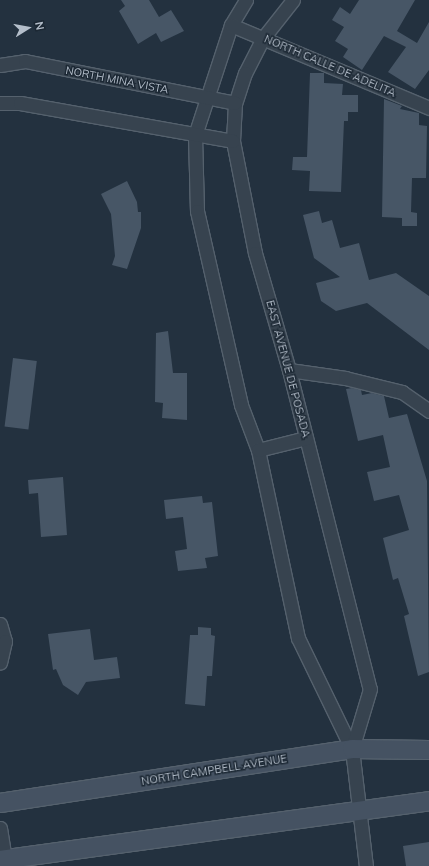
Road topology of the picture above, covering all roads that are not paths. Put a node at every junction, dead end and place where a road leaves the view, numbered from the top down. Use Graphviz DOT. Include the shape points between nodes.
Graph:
graph roads {
  1 [pos="246,0"];
  2 [pos="293,0"];
  3 [pos="231,25"];
  4 [pos="263,38"];
  5 [pos="0,65"];
  6 [pos="207,97"];
  7 [pos="0,103"];
  8 [pos="235,103"];
  9 [pos="429,108"];
  10 [pos="195,135"];
  11 [pos="233,141"];
  12 [pos="289,370"];
  13 [pos="429,411"];
  14 [pos="306,438"];
  15 [pos="258,450"];
  16 [pos="0,624"];
  17 [pos="0,662"];
  18 [pos="352,749"];
  19 [pos="429,750"];
  20 [pos="429,802"];
  21 [pos="0,803"];
  22 [pos="360,811"];
  23 [pos="0,828"];
  24 [pos="3,860"];
  25 [pos="366,866"];
  1 -- 3 [label="street, EAST AVENUE DE POSADA"];
  2 -- 4 [label="street, EAST AVENUE DE POSADA"];
  3 -- 4 [label="street, NORTH CALLE DE ADELITA"];
  3 -- 6 [label="street, EAST AVENUE DE POSADA"];
  4 -- 8 [label="street, EAST AVENUE DE POSADA" via="245,72"];
  4 -- 9 [label="street, NORTH CALLE DE ADELITA"];
  5 -- 6 [label="street, NORTH MINA VISTA" via="25,62"];
  6 -- 8 [label="street, NORTH MINA VISTA"];
  6 -- 10 [label="street, EAST AVENUE DE POSADA"];
  7 -- 10 [label="street" via="20,102"];
  8 -- 11 [label="street, EAST AVENUE DE POSADA"];
  10 -- 11 [label="street"];
  10 -- 15 [label="street, EAST AVENUE DE POSADA" via="197,211 241,405"];
  11 -- 12 [label="street, EAST AVENUE DE POSADA" via="255,253"];
  12 -- 13 [label="street" via="345,378 402,392"];
  12 -- 14 [label="street, EAST AVENUE DE POSADA"];
  14 -- 15 [label="street"];
  14 -- 18 [label="street, EAST AVENUE DE POSADA" via="370,690"];
  15 -- 18 [label="street, EAST AVENUE DE POSADA" via="298,638"];
  16 -- 17 [label="street" via="5,641"];
  18 -- 19 [label="main road, NORTH CAMPBELL AVENUE"];
  18 -- 21 [label="main road, NORTH CAMPBELL AVENUE"];
  18 -- 22 [label="street, EAST AVENUE DE POSADA"];
  20 -- 22 [label="main road"];
  22 -- 24 [label="main road"];
  22 -- 25 [label="street, EAST AVENUE DE POSADA"];
  23 -- 24 [label="street"];
}
